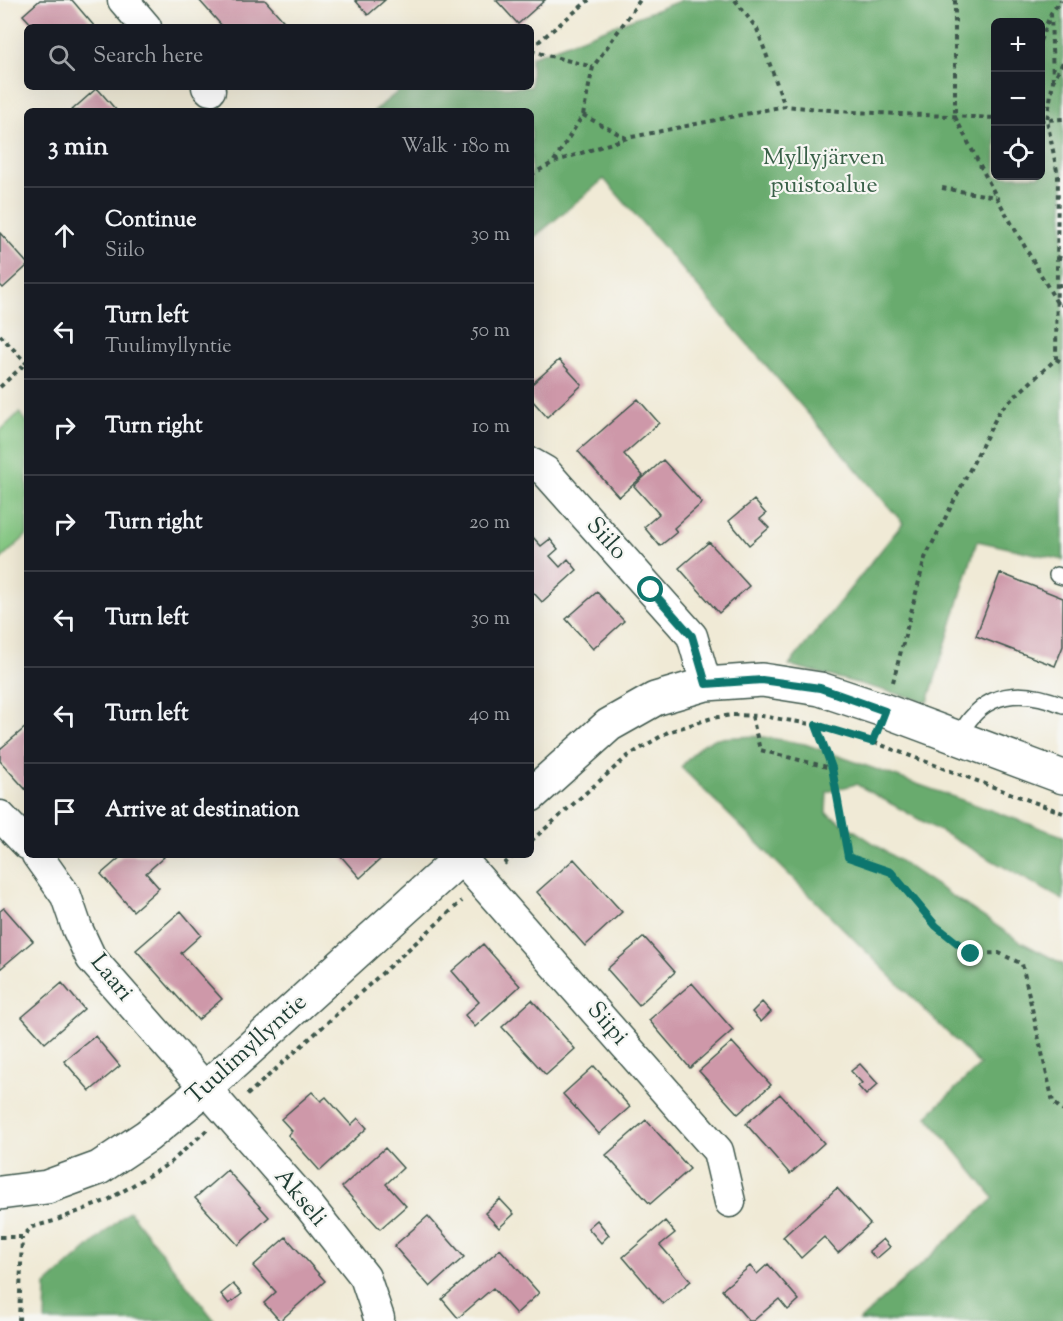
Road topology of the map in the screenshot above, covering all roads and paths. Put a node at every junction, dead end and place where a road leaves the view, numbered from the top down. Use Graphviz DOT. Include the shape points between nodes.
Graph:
graph roads {
  1 [pos="123,0"];
  2 [pos="589,0"];
  3 [pos="640,0"];
  4 [pos="735,0"];
  5 [pos="955,0"];
  6 [pos="1061,0"];
  7 [pos="1051,13"];
  8 [pos="143,24"];
  9 [pos="1045,30"];
  10 [pos="534,47"];
  11 [pos="534,51"];
  12 [pos="1063,62"];
  13 [pos="593,67"];
  14 [pos="1053,81"];
  15 [pos="785,106"];
  16 [pos="583,115"];
  17 [pos="955,117"];
  18 [pos="991,118"];
  19 [pos="1063,119"];
  20 [pos="1047,120"];
  21 [pos="627,138"];
  22 [pos="554,162"];
  23 [pos="534,173"];
  24 [pos="942,188"];
  25 [pos="997,198"];
  26 [pos="1061,216"];
  27 [pos="1057,257"];
  28 [pos="1063,259"];
  29 [pos="1063,284"];
  30 [pos="1057,286"];
  31 [pos="1057,303"];
  32 [pos="1063,305"];
  33 [pos="0,335"];
  34 [pos="1056,359"];
  35 [pos="24,360"];
  36 [pos="1063,363"];
  37 [pos="24,366"];
  38 [pos="0,387"];
  39 [pos="534,465"];
  40 [pos="706,684"];
  41 [pos="1063,705"];
  42 [pos="885,711"];
  43 [pos="752,716"];
  44 [pos="816,725"];
  45 [pos="957,738"];
  46 [pos="832,768"];
  47 [pos="1063,777"];
  48 [pos="534,792"];
  49 [pos="1063,813"];
  50 [pos="0,816"];
  51 [pos="534,838"];
  52 [pos="24,841"];
  53 [pos="39,858"];
  54 [pos="459,858"];
  55 [pos="463,858"];
  56 [pos="205,1089"];
  57 [pos="1063,1111"];
  58 [pos="0,1193"];
  59 [pos="730,1202"];
  60 [pos="22,1237"];
  61 [pos="379,1318"];
  62 [pos="19,1321"];
  1 -- 8 [label="street"];
  2 -- 10 [label="path"];
  3 -- 13 [label="path"];
  4 -- 15 [label="path" via="757,29"];
  5 -- 17 [label="path"];
  6 -- 7 [label="path"];
  7 -- 9 [label="path"];
  7 -- 14 [label="path"];
  11 -- 13 [label="path"];
  12 -- 14 [label="path"];
  13 -- 16 [label="path"];
  14 -- 20 [label="path"];
  15 -- 17 [label="path"];
  15 -- 21 [label="path"];
  16 -- 21 [label="path"];
  16 -- 22 [label="path"];
  17 -- 18 [label="path"];
  17 -- 25 [label="path"];
  19 -- 20 [label="path"];
  20 -- 26 [label="path"];
  21 -- 22 [label="path"];
  22 -- 23 [label="path"];
  24 -- 25 [label="path"];
  25 -- 31 [label="path"];
  26 -- 27 [label="path"];
  27 -- 28 [label="path"];
  27 -- 30 [label="path"];
  29 -- 30 [label="path"];
  30 -- 31 [label="path"];
  31 -- 32 [label="path"];
  31 -- 34 [label="path"];
  33 -- 35 [label="path"];
  34 -- 36 [label="path"];
  34 -- 42 [label="path" via="1000,410 925,558"];
  37 -- 38 [label="path"];
  39 -- 40 [label="street, Siilo" via="545,471 692,636"];
  40 -- 42 [label="street" via="762,680 820,688"];
  40 -- 48 [label="street" via="655,699 609,725"];
  41 -- 45 [label="lane" via="1043,697 1012,694 991,701 972,716"];
  42 -- 45 [label="street"];
  43 -- 44 [label="path"];
  43 -- 46 [label="path" via="760,750"];
  43 -- 51 [label="path" via="712,718 668,732 628,756"];
  44 -- 46 [label="path"];
  44 -- 49 [label="path" via="873,742"];
  45 -- 47 [label="street"];
  46 -- 57 [label="path" via="848,857 891,872 936,926 971,954 999,953 1022,964 1053,1102"];
  50 -- 52 [label="street"];
  53 -- 56 [label="street, Laari" via="66,896 91,958"];
  54 -- 56 [label="street, Tuulimyllyntie"];
  55 -- 59 [label="street, Siipi" via="718,1151"];
  56 -- 58 [label="street, Tuulimyllyntie" via="147,1136 99,1168 47,1187"];
  56 -- 61 [label="street, Akseli" via="309,1206 365,1277"];
  60 -- 62 [label="path"];
}
